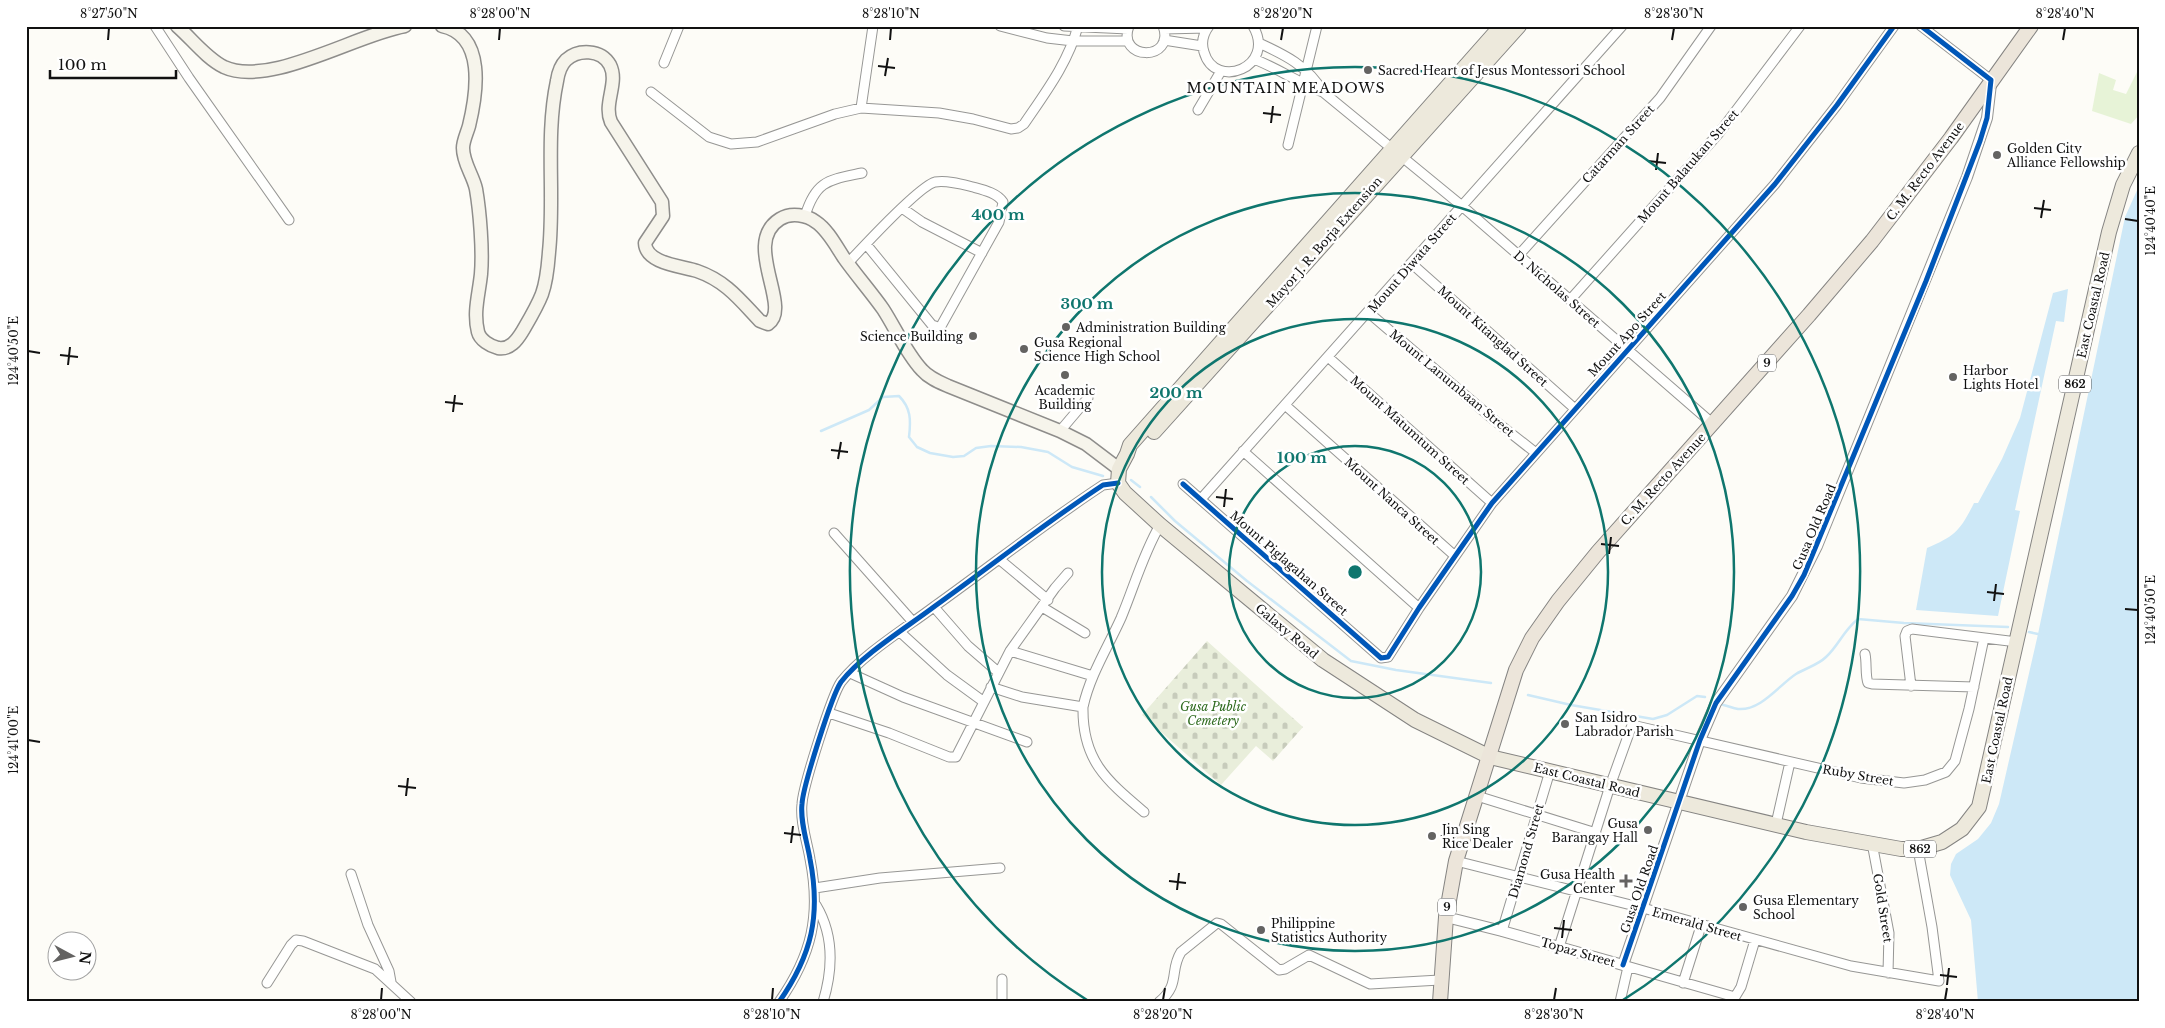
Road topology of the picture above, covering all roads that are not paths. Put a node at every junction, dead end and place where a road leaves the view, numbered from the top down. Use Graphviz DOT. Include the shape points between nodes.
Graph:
graph roads {
  1 [pos="156,26"];
  2 [pos="177,26"];
  3 [pos="405,26"];
  4 [pos="442,26"];
  5 [pos="680,26"];
  6 [pos="873,26"];
  7 [pos="1000,26"];
  8 [pos="1064,26"];
  9 [pos="1253,26"];
  10 [pos="1317,26"];
  11 [pos="1622,26"];
  12 [pos="1711,26"];
  13 [pos="1800,26"];
  14 [pos="1894,26"];
  15 [pos="1921,26"];
  16 [pos="2031,26"];
  17 [pos="1078,27"];
  18 [pos="1208,27"];
  19 [pos="1128,28"];
  20 [pos="1164,28"];
  21 [pos="1510,28"];
  22 [pos="1164,40"];
  23 [pos="1073,41"];
  24 [pos="1128,41"];
  25 [pos="1259,43"];
  26 [pos="1202,46"];
  27 [pos="1254,59"];
  28 [pos="664,62"];
  29 [pos="1221,71"];
  30 [pos="1308,71"];
  31 [pos="1991,80"];
  32 [pos="1304,83"];
  33 [pos="651,92"];
  34 [pos="1323,92"];
  35 [pos="861,108"];
  36 [pos="1198,110"];
  37 [pos="1288,145"];
  38 [pos="1397,151"];
  39 [pos="2139,153"];
  40 [pos="862,173"];
  41 [pos="1462,206"];
  42 [pos="902,208"];
  43 [pos="805,216"];
  44 [pos="289,220"];
  45 [pos="866,244"];
  46 [pos="982,253"];
  47 [pos="1518,256"];
  48 [pos="848,263"];
  49 [pos="1411,263"];
  50 [pos="1570,300"];
  51 [pos="1368,312"];
  52 [pos="1627,349"];
  53 [pos="1328,357"];
  54 [pos="1088,398"];
  55 [pos="1285,405"];
  56 [pos="1574,408"];
  57 [pos="1713,424"];
  58 [pos="1060,431"];
  59 [pos="1243,451"];
  60 [pos="1536,453"];
  61 [pos="1118,476"];
  62 [pos="1183,484"];
  63 [pos="1201,499"];
  64 [pos="1492,503"];
  65 [pos="1160,525"];
  66 [pos="834,533"];
  67 [pos="1455,556"];
  68 [pos="999,559"];
  69 [pos="1068,573"];
  70 [pos="1045,604"];
  71 [pos="934,607"];
  72 [pos="1419,608"];
  73 [pos="913,622"];
  74 [pos="900,632"];
  75 [pos="1085,633"];
  76 [pos="1984,638"];
  77 [pos="2017,642"];
  78 [pos="1010,651"];
  79 [pos="1865,654"];
  80 [pos="1381,658"];
  81 [pos="998,672"];
  82 [pos="850,673"];
  83 [pos="1093,676"];
  84 [pos="991,686"];
  85 [pos="1911,686"];
  86 [pos="1974,686"];
  87 [pos="984,702"];
  88 [pos="1083,707"];
  89 [pos="829,712"];
  90 [pos="974,722"];
  91 [pos="1700,740"];
  92 [pos="1027,742"];
  93 [pos="1490,757"];
  94 [pos="1790,762"];
  95 [pos="1550,771"];
  96 [pos="1610,786"];
  97 [pos="1477,796"];
  98 [pos="1678,802"];
  99 [pos="1144,812"];
  100 [pos="1537,816"];
  101 [pos="1776,824"];
  102 [pos="1596,833"];
  103 [pos="1872,843"];
  104 [pos="1918,849"];
  105 [pos="1456,862"];
  106 [pos="1000,868"];
  107 [pos="351,874"];
  108 [pos="1518,877"];
  109 [pos="814,888"];
  110 [pos="1577,892"];
  111 [pos="816,905"];
  112 [pos="1643,908"];
  113 [pos="1446,918"];
  114 [pos="1701,926"];
  115 [pos="1502,931"];
  116 [pos="1755,940"];
  117 [pos="1558,947"];
  118 [pos="1625,966"];
  119 [pos="1888,973"];
  120 [pos="1002,980"];
  121 [pos="1440,980"];
  122 [pos="391,982"];
  123 [pos="1683,983"];
  124 [pos="267,984"];
  125 [pos="1716,997"];
  126 [pos="411,1002"];
  127 [pos="779,1002"];
  128 [pos="823,1002"];
  129 [pos="1002,1002"];
  130 [pos="1159,1002"];
  131 [pos="1440,1002"];
  132 [pos="1620,1002"];
  1 -- 44 [label="street"];
  2 -- 3 [label="main road" via="220,65 254,71 290,65"];
  4 -- 43 [label="main road" via="463,37 474,56 473,103 463,145 476,190 482,257 476,324 486,343 497,348 510,346 517,340 542,293 551,234 554,99 565,61 582,52 603,57 610,66 613,82 608,113 664,207 663,216 646,244 655,259 719,280 760,321 768,324 774,319 775,309 765,254 767,233 781,218"];
  5 -- 28 [label="street"];
  6 -- 35 [label="street"];
  7 -- 23 [label="street"];
  8 -- 17 [label="street"];
  9 -- 25 [label="street"];
  10 -- 30 [label="street"];
  11 -- 41 [label="street, Mount Diwata Street"];
  12 -- 47 [label="street, Catarman Street" via="1660,98"];
  13 -- 50 [label="street, Mount Balatukan Street" via="1719,133"];
  14 -- 52 [label="street, Mount Apo Street" via="1775,184"];
  15 -- 31 [label="street"];
  16 -- 31 [label="highway, C. M. Recto Avenue / 9"];
  17 -- 19 [label="street"];
  17 -- 23 [label="street"];
  18 -- 20 [label="street"];
  18 -- 26 [label="street"];
  19 -- 24 [label="street"];
  20 -- 22 [label="street"];
  21 -- 38 [label="main road, Mayor J. R. Borja Extension"];
  22 -- 24 [label="street" via="1158,50 1146,54 1135,50"];
  22 -- 26 [label="street"];
  23 -- 24 [label="street"];
  23 -- 35 [label="street" via="1058,74 1018,128 939,114"];
  25 -- 27 [label="street"];
  25 -- 30 [label="street" via="1287,56"];
  26 -- 29 [label="street" via="1208,61"];
  27 -- 29 [label="street" via="1240,71"];
  27 -- 32 [label="street"];
  29 -- 36 [label="street"];
  30 -- 32 [label="street"];
  30 -- 34 [label="street"];
  31 -- 57 [label="highway, C. M. Recto Avenue / 9" via="1872,241"];
  31 -- 91 [label="street, Gusa Old Road" via="1987,118 1967,177 1817,546 1792,596 1720,697"];
  32 -- 34 [label="street"];
  32 -- 37 [label="street"];
  33 -- 35 [label="street" via="709,137 731,144 758,142"];
  34 -- 38 [label="street, D. Nicholas Street"];
  38 -- 41 [label="street, D. Nicholas Street"];
  38 -- 61 [label="main road, Mayor J. R. Borja Extension" via="1137,451 1127,454"];
  39 -- 77 [label="main road, East Coastal Road / 862" via="2123,185 2109,232"];
  40 -- 43 [label="street" via="830,180 820,187 810,199"];
  41 -- 47 [label="street, D. Nicholas Street"];
  41 -- 49 [label="street, Mount Diwata Street"];
  42 -- 45 [label="street"];
  42 -- 46 [label="street"];
  42 -- 46 [label="street" via="928,184 937,182 957,183 1001,198 1004,208"];
  43 -- 48 [label="main road" via="821,225"];
  45 -- 46 [label="street" via="932,325 938,327"];
  45 -- 48 [label="street"];
  47 -- 50 [label="street, D. Nicholas Street"];
  48 -- 58 [label="main road" via="928,375 963,393"];
  49 -- 51 [label="street, Mount Diwata Street"];
  49 -- 56 [label="street, Mount Kitanglad Street"];
  50 -- 52 [label="street, D. Nicholas Street"];
  51 -- 53 [label="street, Mount Diwata Street"];
  51 -- 60 [label="street, Mount Lanumbaan Street"];
  52 -- 56 [label="street, Mount Apo Street"];
  52 -- 57 [label="street, D. Nicholas Street"];
  53 -- 55 [label="street, Mount Diwata Street"];
  53 -- 64 [label="street, Mount Matumtum Street"];
  54 -- 58 [label="street"];
  55 -- 59 [label="street, Mount Diwata Street"];
  55 -- 67 [label="street, Mount Nanca Street"];
  56 -- 60 [label="street, Mount Apo Street"];
  57 -- 93 [label="highway, C. M. Recto Avenue / 9" via="1598,552 1546,617 1516,670"];
  58 -- 61 [label="main road" via="1086,444"];
  59 -- 63 [label="street, Mount Diwata Street"];
  59 -- 72 [label="street"];
  60 -- 64 [label="street, Mount Apo Street"];
  61 -- 65 [label="main road, Galaxy Road" via="1125,493"];
  61 -- 68 [label="street"];
  62 -- 63 [label="street, Mount Piglagahan Street"];
  63 -- 80 [label="street, Mount Piglagahan Street"];
  64 -- 67 [label="street, Mount Apo Street"];
  65 -- 83 [label="street" via="1150,541 1120,619"];
  65 -- 93 [label="main road, Galaxy Road" via="1323,660 1414,720"];
  66 -- 73 [label="street"];
  67 -- 72 [label="street, Mount Apo Street"];
  68 -- 70 [label="street"];
  68 -- 71 [label="street"];
  69 -- 70 [label="street"];
  70 -- 75 [label="street"];
  70 -- 78 [label="street"];
  71 -- 73 [label="street"];
  71 -- 81 [label="street" via="968,646"];
  72 -- 80 [label="street, Mount Apo Street" via="1388,656"];
  73 -- 74 [label="street"];
  74 -- 82 [label="street"];
  74 -- 87 [label="street" via="947,675"];
  76 -- 77 [label="street"];
  76 -- 85 [label="street" via="1907,631 1905,643"];
  76 -- 86 [label="street, Ruby Street"];
  77 -- 104 [label="main road, East Coastal Road / 862" via="1979,807 1953,836"];
  78 -- 81 [label="street"];
  78 -- 83 [label="street"];
  79 -- 85 [label="street" via="1868,683"];
  81 -- 84 [label="street"];
  82 -- 89 [label="street" via="841,683"];
  82 -- 90 [label="street" via="903,697"];
  83 -- 88 [label="street"];
  84 -- 87 [label="street"];
  84 -- 88 [label="street" via="1022,696"];
  85 -- 86 [label="street"];
  86 -- 94 [label="street, Ruby Street" via="1955,761 1939,775 1913,782 1898,782 1861,778"];
  87 -- 90 [label="street"];
  88 -- 99 [label="street" via="1086,738 1095,765 1119,792"];
  89 -- 90 [label="street" via="954,758"];
  89 -- 109 [label="street" via="802,803"];
  90 -- 92 [label="street"];
  91 -- 94 [label="street, Ruby Street"];
  91 -- 96 [label="street, Ruby Street" via="1632,725"];
  91 -- 98 [label="street, Gusa Old Road"];
  93 -- 95 [label="main road, East Coastal Road / 862"];
  93 -- 97 [label="highway, C. M. Recto Avenue / 9"];
  94 -- 101 [label="street"];
  95 -- 96 [label="main road, East Coastal Road / 862"];
  95 -- 100 [label="street, Diamond Street"];
  96 -- 98 [label="main road, East Coastal Road / 862"];
  96 -- 102 [label="street"];
  97 -- 100 [label="street"];
  97 -- 105 [label="highway, C. M. Recto Avenue / 9"];
  98 -- 101 [label="main road, East Coastal Road / 862"];
  98 -- 112 [label="street, Gusa Old Road"];
  100 -- 102 [label="street"];
  100 -- 108 [label="street, Diamond Street"];
  101 -- 103 [label="main road, East Coastal Road / 862"];
  102 -- 110 [label="street"];
  103 -- 104 [label="main road, East Coastal Road / 862"];
  103 -- 119 [label="street, Gold Street" via="1889,933"];
  104 -- 119 [label="street, Emerald Street" via="1939,982"];
  105 -- 108 [label="street, Emerald Street"];
  105 -- 113 [label="highway, C. M. Recto Avenue / 9"];
  106 -- 109 [label="street" via="880,878"];
  107 -- 122 [label="street"];
  108 -- 110 [label="street, Emerald Street"];
  108 -- 115 [label="street, Diamond Street"];
  109 -- 111 [label="street"];
  110 -- 112 [label="street, Emerald Street"];
  110 -- 117 [label="street"];
  111 -- 127 [label="street" via="810,940"];
  111 -- 128 [label="street" via="825,920 830,947 828,984"];
  112 -- 114 [label="street, Emerald Street"];
  112 -- 118 [label="street, Gusa Old Road"];
  113 -- 115 [label="street, Topaz Street"];
  113 -- 121 [label="highway, C. M. Recto Avenue / 9"];
  114 -- 116 [label="street, Emerald Street"];
  114 -- 123 [label="street"];
  115 -- 117 [label="street, Topaz Street"];
  116 -- 119 [label="street, Emerald Street"];
  116 -- 125 [label="street, Topaz Street" via="1738,996"];
  117 -- 118 [label="street, Topaz Street"];
  118 -- 123 [label="street, Topaz Street"];
  118 -- 132 [label="street"];
  120 -- 129 [label="street"];
  121 -- 130 [label="street" via="1370,984 1309,956 1279,970 1217,924 1181,952 1174,982"];
  121 -- 131 [label="highway, C. M. Recto Avenue / 9"];
  122 -- 124 [label="street" via="375,969 296,940"];
  122 -- 126 [label="street"];
  123 -- 125 [label="street, Topaz Street"];
}
